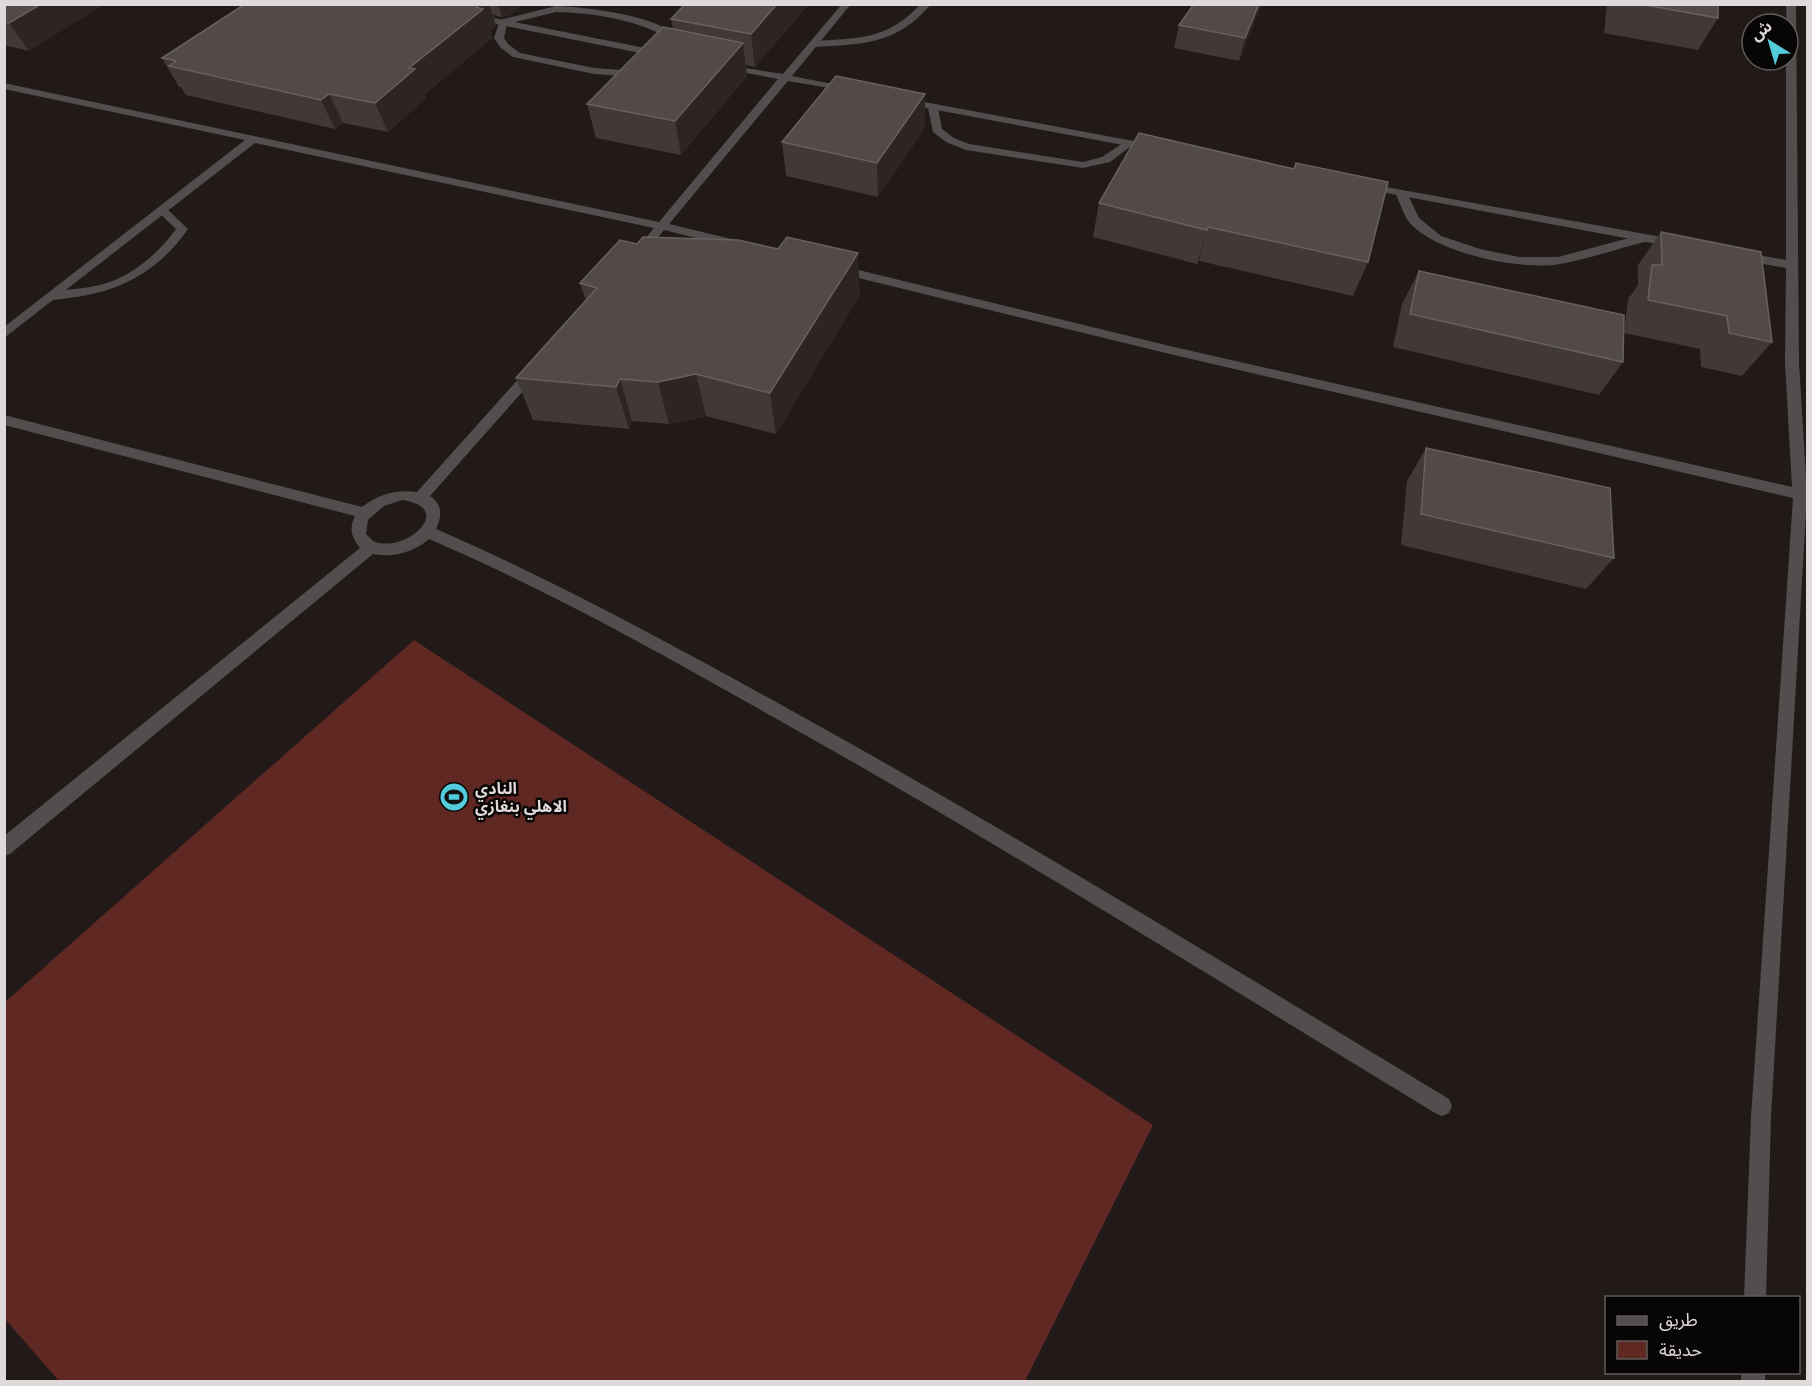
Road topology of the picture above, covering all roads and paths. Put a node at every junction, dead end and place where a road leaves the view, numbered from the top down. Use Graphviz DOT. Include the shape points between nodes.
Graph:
graph roads {
  1 [pos="847,4"];
  2 [pos="927,4"];
  3 [pos="1791,4"];
  4 [pos="460,14"];
  5 [pos="503,22"];
  6 [pos="814,44"];
  7 [pos="674,57"];
  8 [pos="712,64"];
  9 [pos="787,77"];
  10 [pos="4,86"];
  11 [pos="866,94"];
  12 [pos="888,98"];
  13 [pos="933,108"];
  14 [pos="253,139"];
  15 [pos="1130,143"];
  16 [pos="1165,150"];
  17 [pos="1347,183"];
  18 [pos="1401,193"];
  19 [pos="162,210"];
  20 [pos="663,226"];
  21 [pos="1644,238"];
  22 [pos="1689,246"];
  23 [pos="756,249"];
  24 [pos="1734,254"];
  25 [pos="632,261"];
  26 [pos="1791,265"];
  27 [pos="826,266"];
  28 [pos="53,296"];
  29 [pos="4,334"];
  30 [pos="546,357"];
  31 [pos="4,420"];
  32 [pos="1804,496"];
  33 [pos="421,497"];
  34 [pos="365,513"];
  35 [pos="428,532"];
  36 [pos="371,547"];
  37 [pos="4,848"];
  38 [pos="1443,1106"];
  39 [pos="1755,1296"];
  1 -- 6 [label="street"];
  2 -- 6 [label="street" via="910,24 881,39"];
  3 -- 26 [label="street"];
  4 -- 5 [label="street"];
  5 -- 7 [label="street"];
  5 -- 7 [label="street" via="556,9 636,22 669,34"];
  5 -- 7 [label="street" via="499,38 504,46 517,55 552,64 623,73"];
  6 -- 9 [label="street"];
  8 -- 9 [label="street"];
  9 -- 11 [label="street"];
  9 -- 20 [label="street"];
  10 -- 14 [label="street"];
  12 -- 13 [label="street"];
  13 -- 15 [label="street"];
  13 -- 15 [label="street" via="937,130 966,147 1083,165 1106,160"];
  14 -- 19 [label="street"];
  14 -- 20 [label="street"];
  15 -- 16 [label="street"];
  17 -- 18 [label="street"];
  18 -- 21 [label="street"];
  18 -- 21 [label="street" via="1414,220 1437,239 1519,261 1558,261"];
  19 -- 28 [label="street"];
  19 -- 28 [label="street" via="182,229 170,247 140,271 102,288"];
  20 -- 23 [label="street"];
  20 -- 25 [label="street"];
  21 -- 22 [label="street"];
  24 -- 26 [label="street"];
  26 -- 32 [label="street" via="1792,363"];
  27 -- 32 [label="street" via="1174,351"];
  28 -- 29 [label="street"];
  30 -- 33 [label="street"];
  31 -- 34 [label="street"];
  32 -- 39 [label="street" via="1761,1117"];
  33 -- 34 [label="street" via="392,497"];
  33 -- 35 [label="street" via="435,511 435,522"];
  34 -- 36 [label="street" via="359,533"];
  35 -- 36 [label="street" via="401,548 385,551"];
  35 -- 38 [label="street" via="565,595 850,750"];
  36 -- 37 [label="street"];
}
